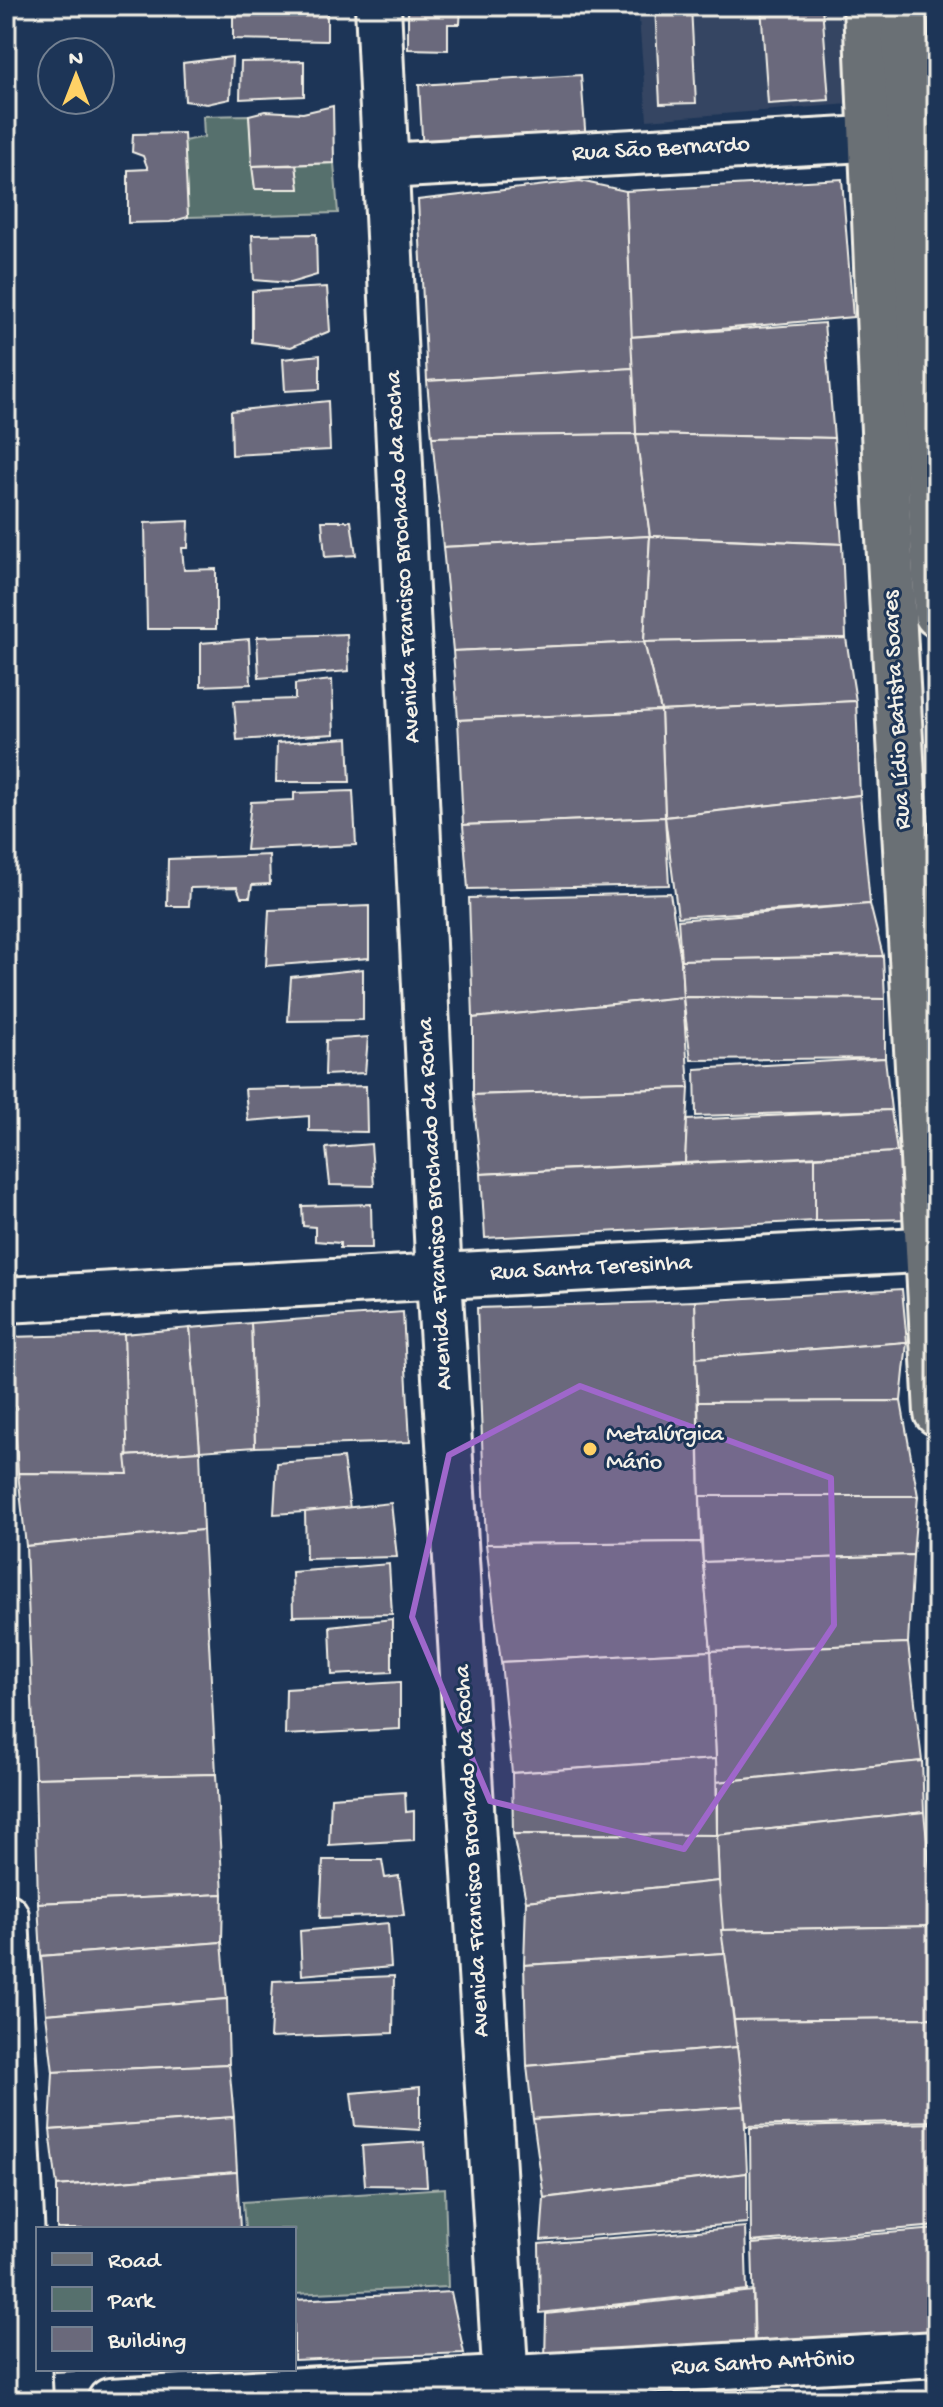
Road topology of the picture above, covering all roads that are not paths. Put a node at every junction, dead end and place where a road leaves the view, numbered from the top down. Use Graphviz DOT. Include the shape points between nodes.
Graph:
graph roads {
  1 [pos="378,6"];
  2 [pos="866,6"];
  3 [pos="903,6"];
  4 [pos="906,136"];
  5 [pos="385,166"];
  6 [pos="902,355"];
  7 [pos="937,614"];
  8 [pos="921,829"];
  9 [pos="932,1249"];
  10 [pos="439,1278"];
  11 [pos="6,1300"];
  12 [pos="937,1413"];
  13 [pos="6,1916"];
  14 [pos="937,2354"];
  15 [pos="506,2390"];
  16 [pos="30,2401"];
  17 [pos="110,2401"];
  1 -- 5 [label="street, Avenida Francisco Brochado da Rocha"];
  2 -- 4 [label="main road, Rua Lídio Batista Soares"];
  3 -- 4 [label="main road, Rua Lídio Batista Soares"];
  4 -- 5 [label="street, Rua São Bernardo"];
  4 -- 6 [label="main road, Rua Lídio Batista Soares"];
  5 -- 10 [label="street, Avenida Francisco Brochado da Rocha"];
  6 -- 7 [label="main road, Rua Lídio Batista Soares"];
  6 -- 8 [label="main road, Rua Lídio Batista Soares"];
  8 -- 9 [label="main road, Rua Lídio Batista Soares"];
  9 -- 10 [label="street, Rua Santa Teresinha"];
  9 -- 12 [label="main road, Rua Lídio Batista Soares"];
  10 -- 11 [label="street, Rua Santa Teresinha"];
  10 -- 15 [label="street, Avenida Francisco Brochado da Rocha"];
  13 -- 16 [label="street"];
  14 -- 15 [label="street, Rua Santo Antônio"];
  15 -- 17 [label="street, Rua Santo Antônio"];
}
